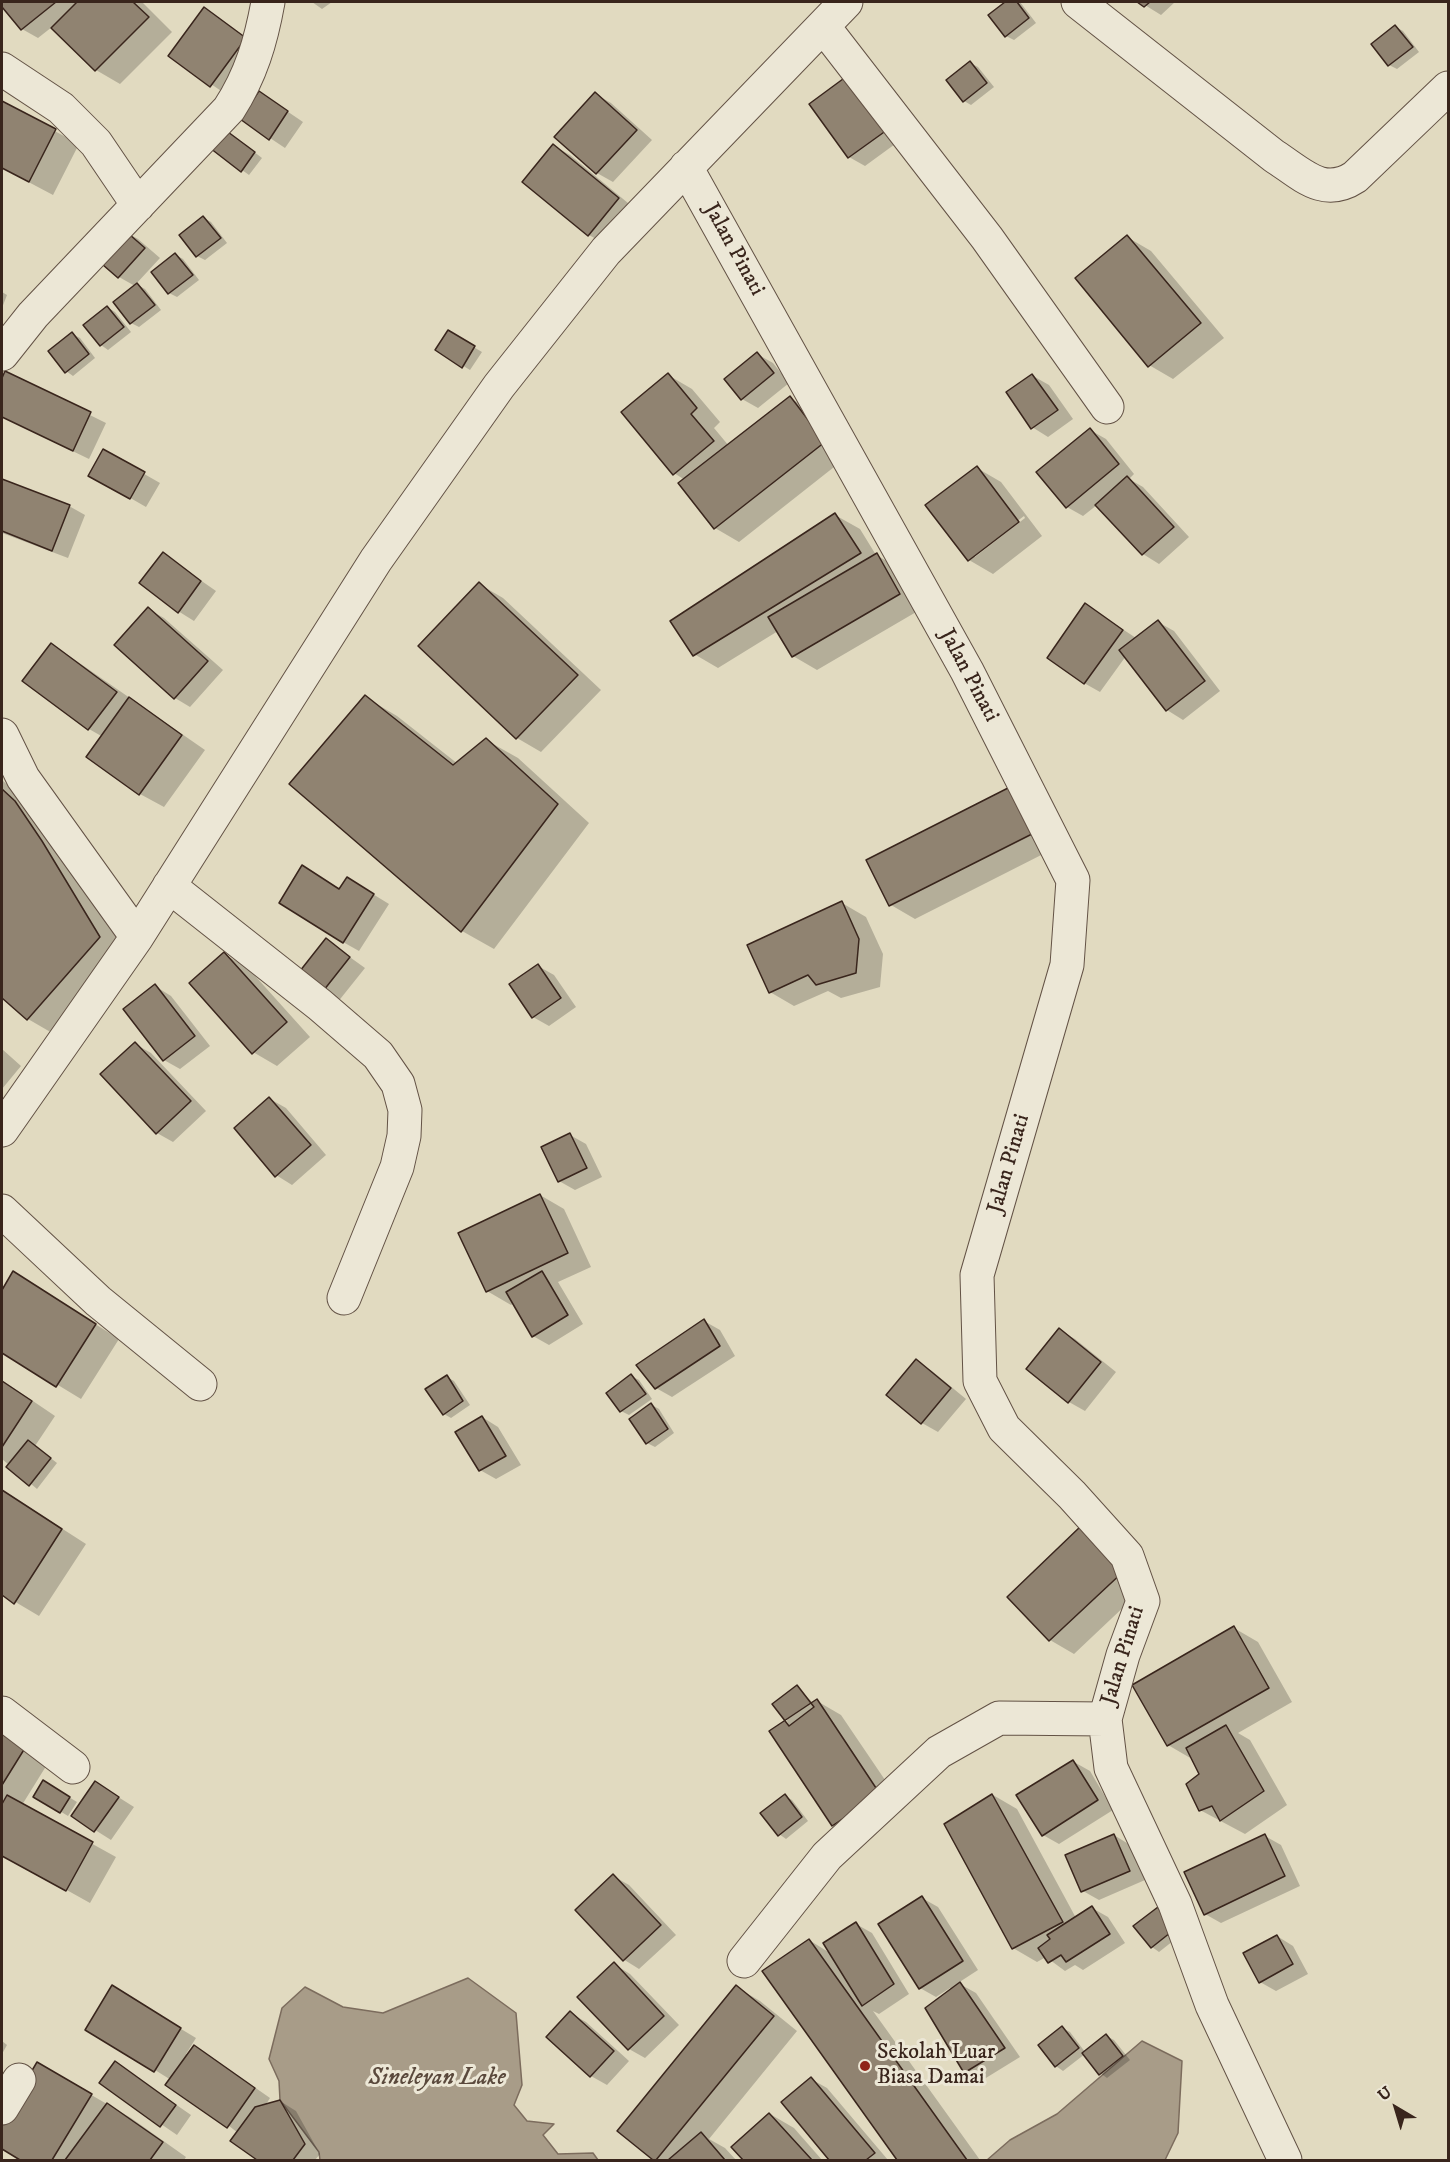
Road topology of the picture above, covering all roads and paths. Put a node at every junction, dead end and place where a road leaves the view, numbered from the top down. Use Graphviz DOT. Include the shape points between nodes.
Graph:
graph roads {
  1 [pos="268,2"];
  2 [pos="846,2"];
  3 [pos="1078,2"];
  4 [pos="823,26"];
  5 [pos="2,69"];
  6 [pos="1449,88"];
  7 [pos="686,167"];
  8 [pos="138,205"];
  9 [pos="2,354"];
  10 [pos="1107,407"];
  11 [pos="2,735"];
  12 [pos="169,886"];
  13 [pos="137,937"];
  14 [pos="2,1130"];
  15 [pos="2,1211"];
  16 [pos="344,1298"];
  17 [pos="200,1384"];
  18 [pos="2,1713"];
  19 [pos="1105,1719"];
  20 [pos="73,1767"];
  21 [pos="744,1961"];
  22 [pos="19,2080"];
  23 [pos="2,2108"];
  24 [pos="1285,2160"];
  1 -- 8 [label="street" via="261,38 244,85 229,109"];
  2 -- 4 [label="street"];
  3 -- 6 [label="street" via="1274,156 1329,187 1343,185 1360,172"];
  4 -- 7 [label="street"];
  4 -- 10 [label="street" via="987,238"];
  5 -- 8 [label="street" via="61,108 96,143"];
  7 -- 12 [label="street" via="606,251 499,386 376,560"];
  7 -- 19 [label="street, Jalan Pinati" via="967,671 1073,880 1067,965 977,1275 980,1381 1004,1428 1127,1556 1143,1601"];
  8 -- 9 [label="street" via="33,315"];
  11 -- 13 [label="street" via="23,778"];
  12 -- 13 [label="street"];
  12 -- 16 [label="street" via="378,1055 398,1084 405,1110 398,1167"];
  13 -- 14 [label="street"];
  15 -- 17 [label="street" via="98,1301"];
  18 -- 20 [label="street"];
  19 -- 21 [label="street" via="999,1718 939,1752 827,1856"];
  19 -- 24 [label="street, Jalan Pinati" via="1111,1768 1175,1904 1212,2005"];
  22 -- 23 [label="street"];
}
